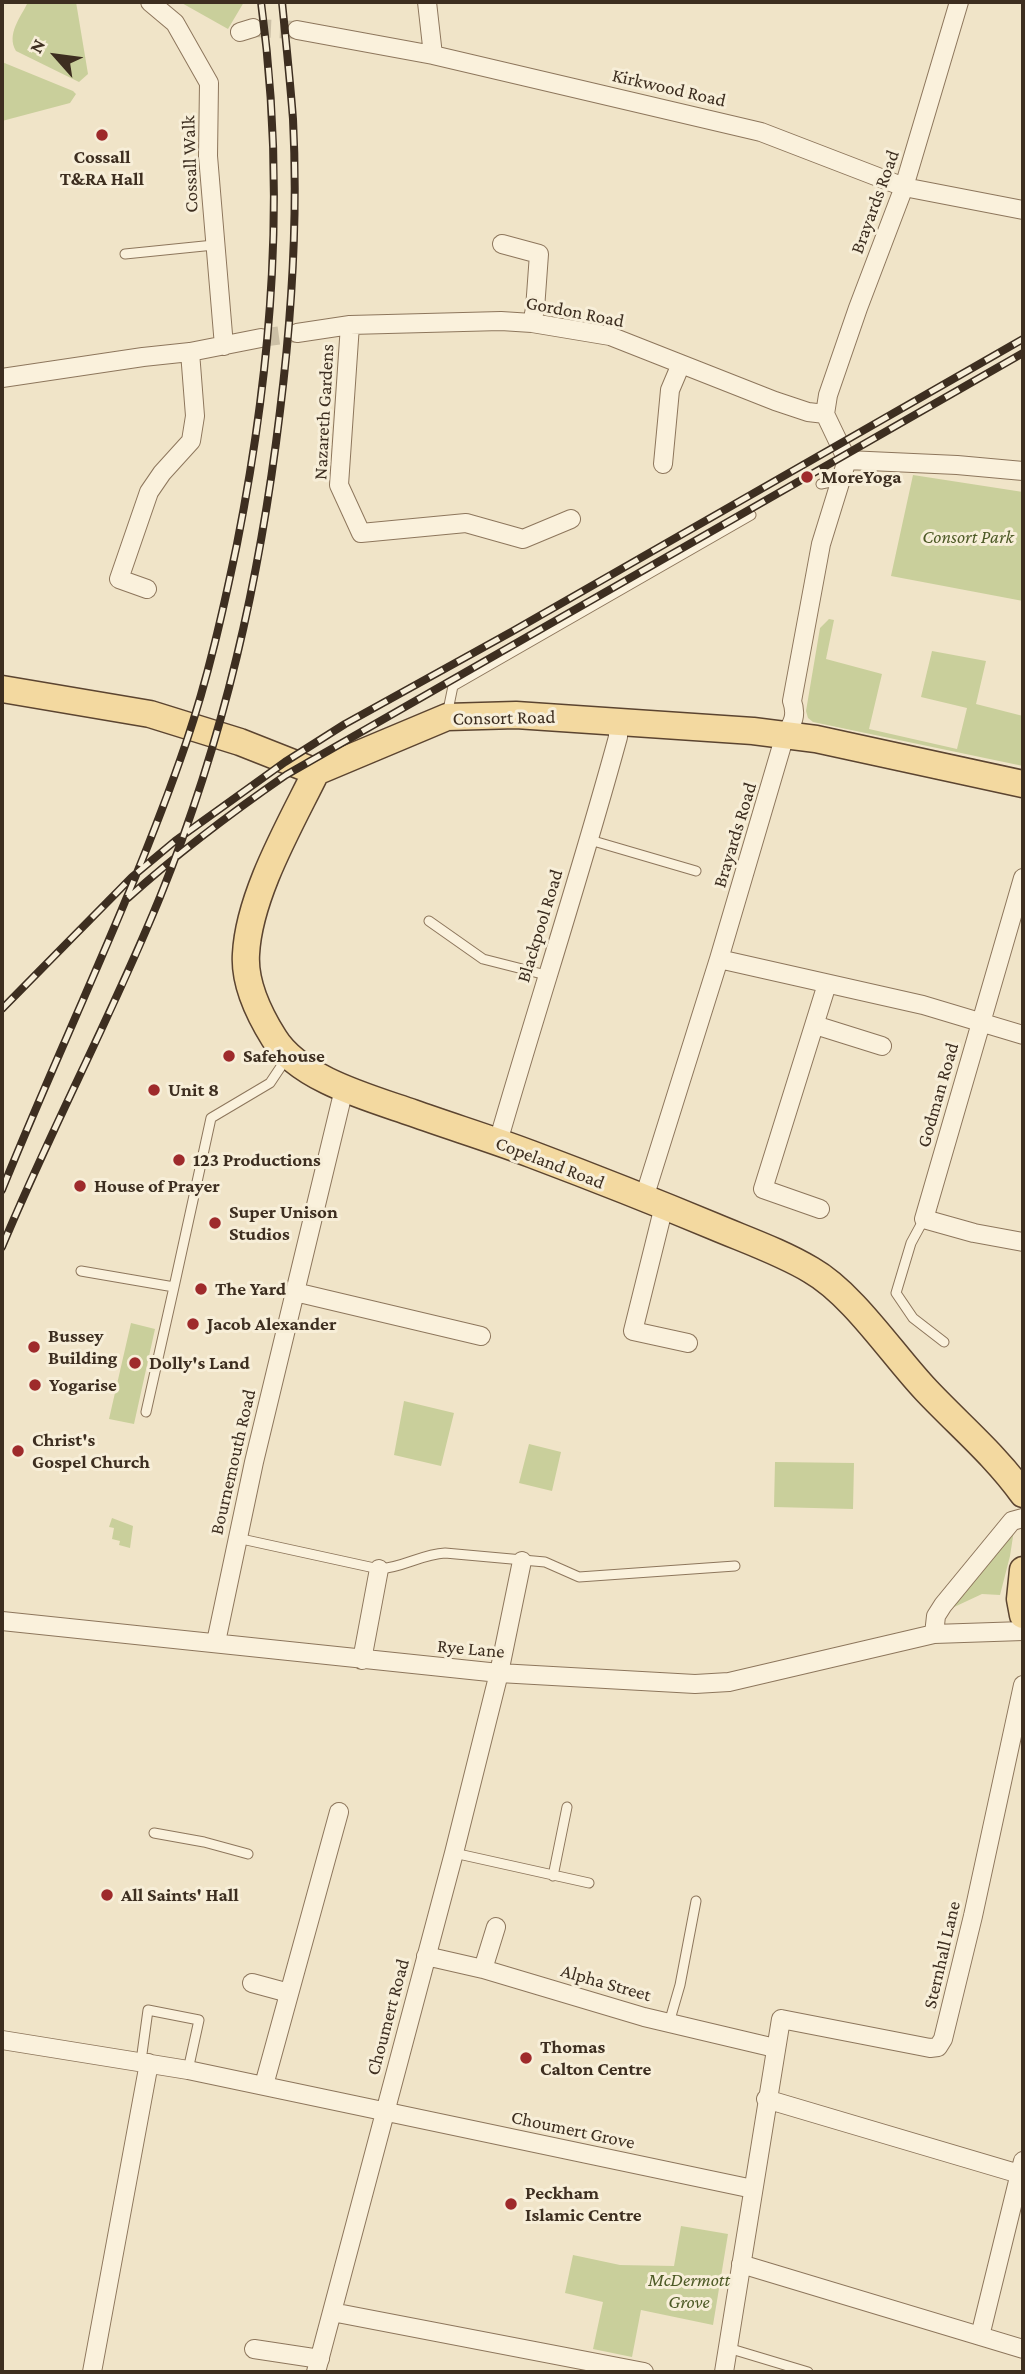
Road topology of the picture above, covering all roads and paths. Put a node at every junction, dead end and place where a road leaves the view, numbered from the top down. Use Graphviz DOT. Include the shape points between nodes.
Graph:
graph roads {
  1 [pos="150,2"];
  2 [pos="427,2"];
  3 [pos="959,2"];
  4 [pos="297,30"];
  5 [pos="433,55"];
  6 [pos="904,187"];
  7 [pos="1023,211"];
  8 [pos="502,244"];
  9 [pos="214,245"];
  10 [pos="125,254"];
  11 [pos="532,323"];
  12 [pos="350,325"];
  13 [pos="297,333"];
  14 [pos="261,338"];
  15 [pos="224,346"];
  16 [pos="190,352"];
  17 [pos="681,364"];
  18 [pos="2,378"];
  19 [pos="825,414"];
  20 [pos="847,460"];
  21 [pos="663,464"];
  22 [pos="1023,471"];
  23 [pos="841,480"];
  24 [pos="821,484"];
  25 [pos="751,515"];
  26 [pos="571,519"];
  27 [pos="147,589"];
  28 [pos="2,689"];
  29 [pos="447,717"];
  30 [pos="618,721"];
  31 [pos="786,735"];
  32 [pos="316,772"];
  33 [pos="1023,784"];
  34 [pos="590,840"];
  35 [pos="696,871"];
  36 [pos="1023,878"];
  37 [pos="429,921"];
  38 [pos="719,959"];
  39 [pos="546,975"];
  40 [pos="827,984"];
  41 [pos="981,1021"];
  42 [pos="815,1025"];
  43 [pos="1023,1035"];
  44 [pos="882,1045"];
  45 [pos="289,1055"];
  46 [pos="345,1089"];
  47 [pos="498,1142"];
  48 [pos="654,1202"];
  49 [pos="820,1209"];
  50 [pos="924,1219"];
  51 [pos="1023,1242"];
  52 [pos="81,1271"];
  53 [pos="174,1287"];
  54 [pos="295,1292"];
  55 [pos="481,1336"];
  56 [pos="944,1342"];
  57 [pos="688,1343"];
  58 [pos="146,1412"];
  59 [pos="1023,1494"];
  60 [pos="1023,1518"];
  61 [pos="237,1538"];
  62 [pos="522,1561"];
  63 [pos="734,1566"];
  64 [pos="379,1569"];
  65 [pos="1023,1570"];
  66 [pos="1023,1615"];
  67 [pos="2,1621"];
  68 [pos="1023,1631"];
  69 [pos="934,1634"];
  70 [pos="216,1642"];
  71 [pos="362,1660"];
  72 [pos="499,1673"];
  73 [pos="1023,1685"];
  74 [pos="567,1807"];
  75 [pos="339,1812"];
  76 [pos="154,1833"];
  77 [pos="454,1853"];
  78 [pos="248,1854"];
  79 [pos="553,1876"];
  80 [pos="589,1883"];
  81 [pos="695,1901"];
  82 [pos="496,1927"];
  83 [pos="425,1956"];
  84 [pos="483,1969"];
  85 [pos="252,1983"];
  86 [pos="289,1993"];
  87 [pos="669,2023"];
  88 [pos="2,2040"];
  89 [pos="775,2048"];
  90 [pos="145,2062"];
  91 [pos="188,2070"];
  92 [pos="264,2085"];
  93 [pos="766,2099"];
  94 [pos="385,2110"];
  95 [pos="1022,2170"];
  96 [pos="753,2189"];
  97 [pos="741,2264"];
  98 [pos="332,2312"];
  99 [pos="980,2336"];
  100 [pos="727,2347"];
  101 [pos="254,2349"];
  102 [pos="1023,2349"];
  103 [pos="318,2366"];
  104 [pos="92,2372"];
  105 [pos="644,2372"];
  106 [pos="724,2372"];
  107 [pos="808,2372"];
  1 -- 9 [label="street, Cossall Walk" via="175,23 209,83"];
  2 -- 5 [label="street"];
  3 -- 6 [label="street, Brayards Road"];
  4 -- 5 [label="street, Kirkwood Road"];
  5 -- 6 [label="street, Kirkwood Road" via="761,132"];
  6 -- 7 [label="street, Kirkwood Road"];
  6 -- 19 [label="street, Brayards Road"];
  8 -- 11 [label="street" via="539,254"];
  9 -- 10 [label="lane"];
  9 -- 15 [label="street, Cossall Walk"];
  11 -- 12 [label="street, Gordon Road"];
  11 -- 17 [label="street, Gordon Road" via="610,336"];
  12 -- 13 [label="street, Gordon Road"];
  12 -- 26 [label="street, Nazareth Gardens" via="339,485 361,533 466,523 523,539"];
  14 -- 15 [label="street"];
  15 -- 16 [label="street"];
  16 -- 18 [label="street"];
  16 -- 27 [label="street" via="195,416 191,441 149,492 119,579"];
  17 -- 19 [label="street, Gordon Road" via="775,401"];
  17 -- 21 [label="street" via="670,390"];
  19 -- 20 [label="street"];
  20 -- 22 [label="street"];
  20 -- 23 [label="street"];
  23 -- 24 [label="lane"];
  23 -- 31 [label="street, Brayards Road" via="821,544 792,701 794,722"];
  25 -- 29 [label="lane" via="453,686"];
  28 -- 32 [label="main road" via="150,714"];
  29 -- 30 [label="main road, Consort Road" via="516,715"];
  29 -- 32 [label="main road, Consort Road"];
  30 -- 31 [label="main road, Consort Road"];
  30 -- 34 [label="street, Blackpool Road" via="618,737"];
  31 -- 33 [label="main road, Consort Road"];
  31 -- 38 [label="street, Brayards Road"];
  32 -- 45 [label="main road, Copeland Road" via="272,863 246,956 260,1012"];
  34 -- 35 [label="lane"];
  34 -- 39 [label="street, Blackpool Road"];
  36 -- 41 [label="street, Godman Road"];
  37 -- 39 [label="lane" via="483,959"];
  38 -- 40 [label="street"];
  38 -- 48 [label="street, Brayards Road"];
  39 -- 47 [label="street, Blackpool Road"];
  40 -- 41 [label="street"];
  40 -- 42 [label="street"];
  41 -- 43 [label="street"];
  41 -- 50 [label="street, Godman Road"];
  42 -- 44 [label="street"];
  42 -- 49 [label="street" via="763,1189"];
  45 -- 46 [label="main road, Copeland Road"];
  45 -- 53 [label="lane" via="270,1083 211,1118"];
  46 -- 47 [label="main road, Copeland Road"];
  46 -- 54 [label="street, Bournemouth Road"];
  47 -- 48 [label="main road, Copeland Road"];
  48 -- 57 [label="street, Brayards Road" via="633,1332"];
  48 -- 59 [label="main road, Copeland Road" via="788,1258 826,1280"];
  50 -- 51 [label="street"];
  50 -- 56 [label="lane, Godman Road" via="911,1243 896,1293 913,1318"];
  52 -- 53 [label="lane"];
  53 -- 58 [label="lane"];
  54 -- 55 [label="street"];
  54 -- 61 [label="street, Bournemouth Road"];
  60 -- 69 [label="street" via="1012,1521 943,1605"];
  61 -- 64 [label="lane"];
  61 -- 70 [label="street, Bournemouth Road"];
  62 -- 63 [label="lane" via="545,1562 579,1577"];
  62 -- 64 [label="lane" via="437,1553"];
  62 -- 72 [label="street, Choumert Road"];
  64 -- 71 [label="street"];
  65 -- 66 [label="main road"];
  67 -- 70 [label="street, Rye Lane"];
  68 -- 69 [label="street, Rye Lane"];
  69 -- 72 [label="street, Rye Lane" via="729,1682"];
  70 -- 71 [label="street, Rye Lane"];
  71 -- 72 [label="street, Rye Lane"];
  72 -- 77 [label="street, Choumert Road"];
  73 -- 89 [label="street, Sternhall Lane" via="973,1916 938,2048 781,2018"];
  74 -- 79 [label="lane"];
  75 -- 86 [label="street"];
  76 -- 78 [label="lane"];
  77 -- 79 [label="lane"];
  77 -- 83 [label="street, Choumert Road"];
  79 -- 80 [label="lane"];
  81 -- 87 [label="lane"];
  82 -- 84 [label="street"];
  83 -- 84 [label="street, Alpha Street"];
  83 -- 94 [label="street, Choumert Road"];
  84 -- 87 [label="street, Alpha Street"];
  85 -- 86 [label="street"];
  86 -- 92 [label="street"];
  87 -- 89 [label="street, Alpha Street"];
  88 -- 90 [label="street"];
  89 -- 93 [label="street"];
  90 -- 91 [label="street"];
  90 -- 91 [label="lane" via="148,2010 199,2020"];
  90 -- 104 [label="street"];
  91 -- 92 [label="street"];
  92 -- 94 [label="street, Choumert Grove"];
  93 -- 95 [label="street"];
  93 -- 96 [label="street"];
  94 -- 96 [label="street, Choumert Grove"];
  94 -- 98 [label="street, Choumert Road"];
  95 -- 99 [label="street"];
  96 -- 97 [label="street"];
  97 -- 99 [label="street"];
  97 -- 100 [label="street"];
  98 -- 103 [label="street, Choumert Road"];
  98 -- 105 [label="street"];
  99 -- 102 [label="street"];
  100 -- 106 [label="street"];
  100 -- 107 [label="lane"];
  101 -- 103 [label="street"];
}
